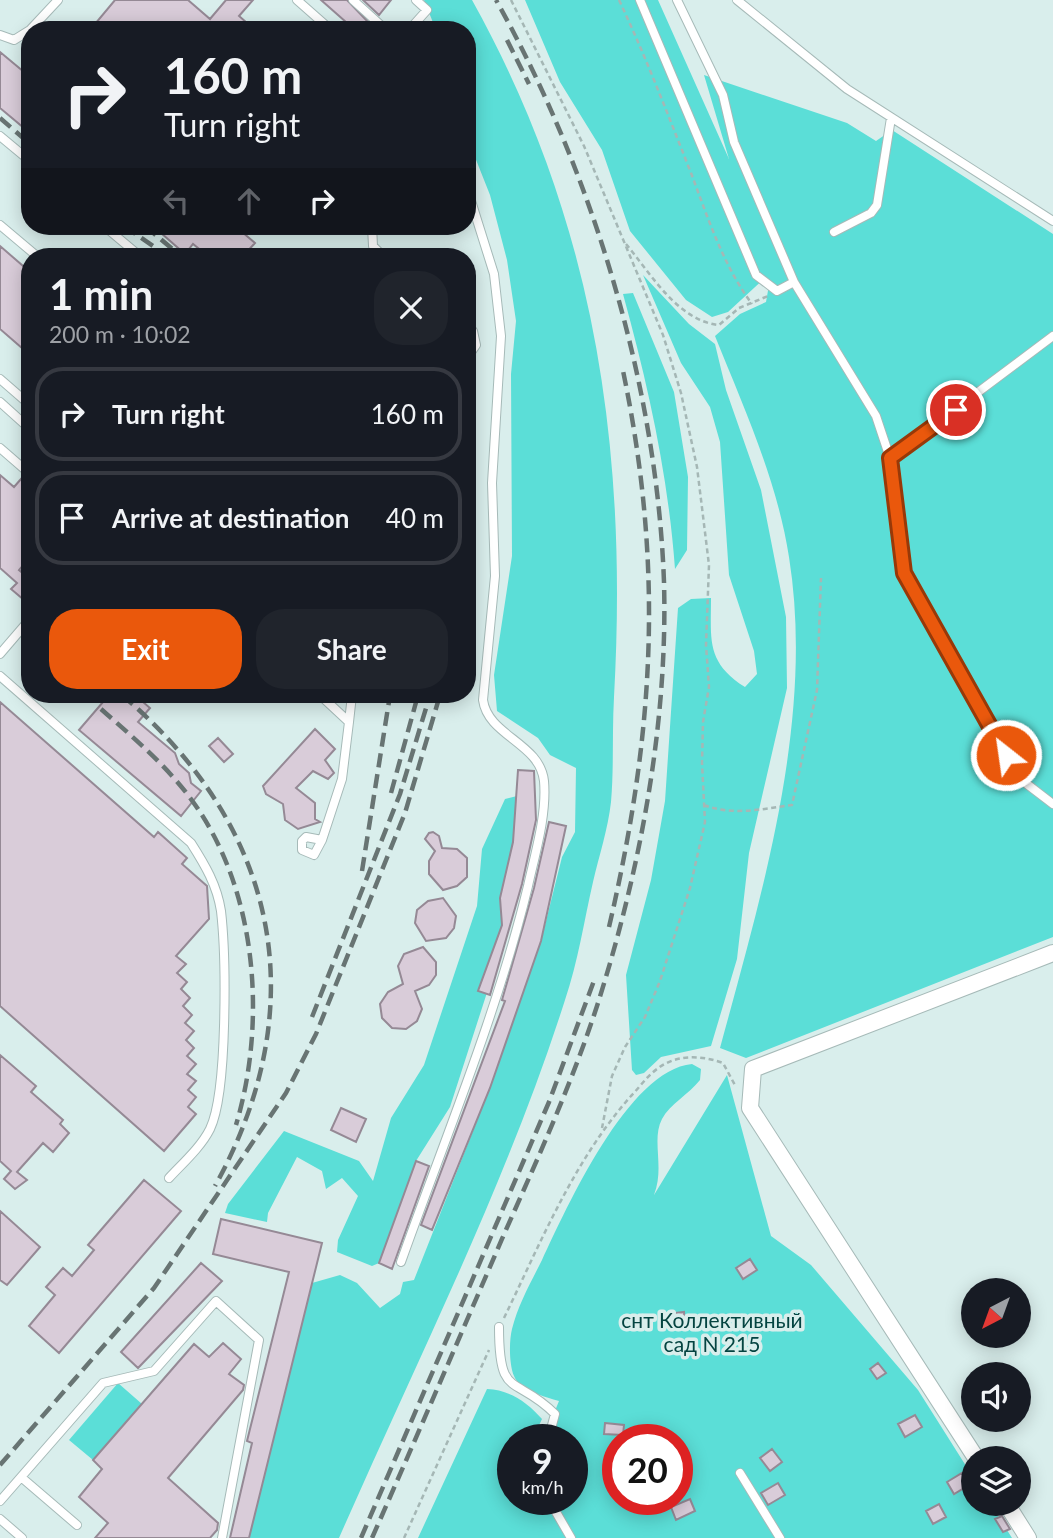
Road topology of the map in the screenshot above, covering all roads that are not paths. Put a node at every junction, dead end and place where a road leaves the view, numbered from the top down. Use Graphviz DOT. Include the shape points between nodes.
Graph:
graph roads {
  1 [pos="58,0"];
  2 [pos="297,0"];
  3 [pos="353,0"];
  4 [pos="416,0"];
  5 [pos="640,0"];
  6 [pos="677,0"];
  7 [pos="737,0"];
  8 [pos="38,21"];
  9 [pos="321,21"];
  10 [pos="376,21"];
  11 [pos="417,21"];
  12 [pos="0,35"];
  13 [pos="21,36"];
  14 [pos="891,118"];
  15 [pos="0,136"];
  16 [pos="21,154"];
  17 [pos="476,217"];
  18 [pos="1053,221"];
  19 [pos="0,225"];
  20 [pos="834,232"];
  21 [pos="115,235"];
  22 [pos="27,248"];
  23 [pos="130,248"];
  24 [pos="794,282"];
  25 [pos="1053,336"];
  26 [pos="0,379"];
  27 [pos="21,397"];
  28 [pos="0,402"];
  29 [pos="21,421"];
  30 [pos="0,448"];
  31 [pos="890,458"];
  32 [pos="21,466"];
  33 [pos="21,630"];
  34 [pos="0,654"];
  35 [pos="0,676"];
  36 [pos="21,694"];
  37 [pos="31,703"];
  38 [pos="329,703"];
  39 [pos="351,703"];
  40 [pos="349,722"];
  41 [pos="1053,804"];
  42 [pos="322,840"];
  43 [pos="1053,953"];
  44 [pos="169,1178"];
  45 [pos="401,1262"];
  46 [pos="499,1327"];
  47 [pos="552,1424"];
  48 [pos="968,1446"];
  49 [pos="740,1473"];
  50 [pos="21,1476"];
  51 [pos="0,1501"];
  52 [pos="557,1515"];
  53 [pos="1014,1516"];
  54 [pos="0,1519"];
  55 [pos="77,1525"];
  56 [pos="22,1538"];
  57 [pos="222,1538"];
  58 [pos="570,1538"];
  59 [pos="780,1538"];
  60 [pos="1028,1538"];
  1 -- 8 [label="lane"];
  2 -- 9 [label="lane"];
  3 -- 10 [label="lane"];
  4 -- 11 [label="lane" via="427,10"];
  5 -- 24 [label="lane" via="756,275 777,291"];
  6 -- 24 [label="lane" via="723,95 734,142"];
  7 -- 14 [label="lane" via="804,57"];
  12 -- 13 [label="lane" via="14,40"];
  14 -- 18 [label="lane"];
  14 -- 20 [label="lane" via="877,205 872,213"];
  15 -- 16 [label="lane"];
  17 -- 45 [label="lane" via="494,274 501,336 492,483 495,576 483,700 489,718 535,759 544,785 537,849 520,917 491,1012"];
  19 -- 22 [label="lane"];
  21 -- 23 [label="lane"];
  24 -- 31 [label="lane" via="876,416"];
  25 -- 31 [label="lane"];
  26 -- 27 [label="lane"];
  28 -- 29 [label="lane"];
  30 -- 32 [label="lane"];
  31 -- 41 [label="lane" via="904,573 1019,778"];
  33 -- 34 [label="lane"];
  35 -- 36 [label="lane"];
  37 -- 44 [label="lane" via="191,844 210,872 221,910 222,950 223,1043 215,1108 211,1128"];
  38 -- 40 [label="lane"];
  39 -- 40 [label="lane"];
  40 -- 42 [label="lane" via="342,779"];
  43 -- 48 [label="street" via="753,1069 750,1108"];
  46 -- 47 [label="lane" via="505,1376 513,1387 555,1414"];
  49 -- 59 [label="lane"];
  50 -- 51 [label="lane"];
  50 -- 55 [label="lane"];
  50 -- 57 [label="lane" via="103,1383 154,1371 216,1301 259,1340"];
  52 -- 58 [label="lane"];
  53 -- 60 [label="street"];
  54 -- 56 [label="lane"];
}
